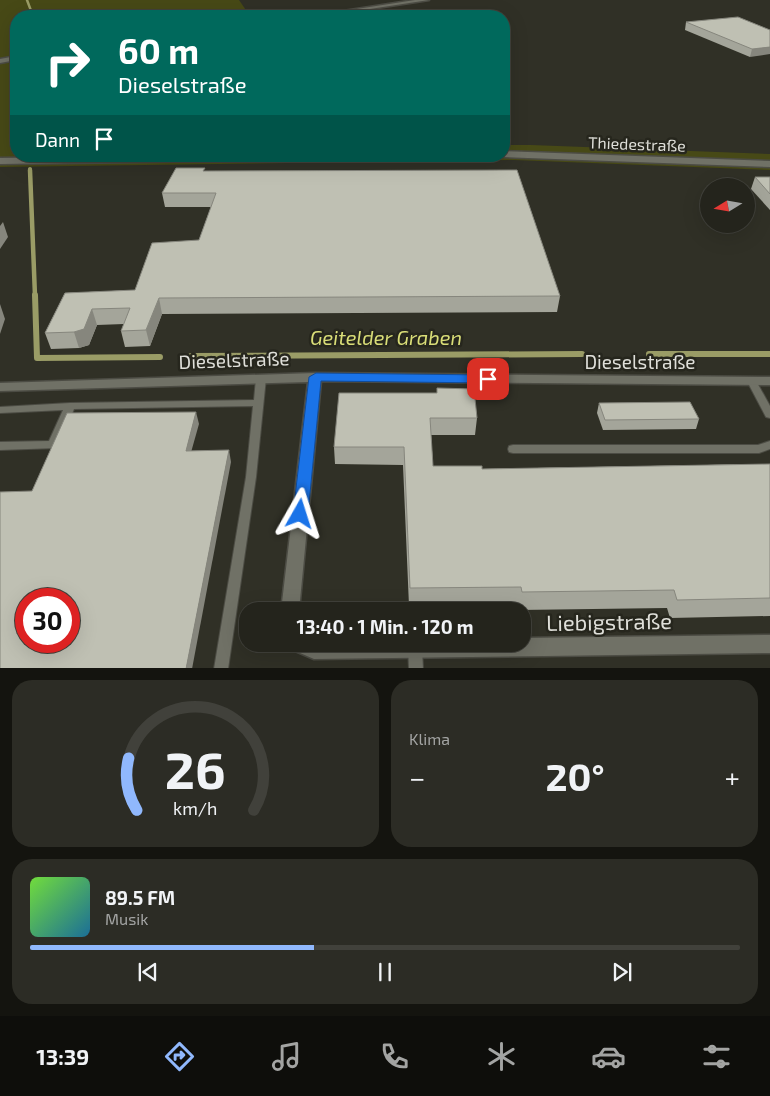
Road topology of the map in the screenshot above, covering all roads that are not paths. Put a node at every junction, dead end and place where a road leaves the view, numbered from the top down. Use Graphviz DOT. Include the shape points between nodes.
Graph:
graph roads {
  1 [pos="426,0"];
  2 [pos="356,10"];
  3 [pos="510,154"];
  4 [pos="770,164"];
  5 [pos="316,377"];
  6 [pos="261,378"];
  7 [pos="752,381"];
  8 [pos="770,381"];
  9 [pos="0,387"];
  10 [pos="258,403"];
  11 [pos="70,406"];
  12 [pos="0,410"];
  13 [pos="770,415"];
  14 [pos="770,445"];
  15 [pos="0,446"];
  16 [pos="513,449"];
  17 [pos="291,602"];
  18 [pos="770,644"];
  19 [pos="531,647"];
  20 [pos="415,652"];
  21 [pos="221,668"];
  22 [pos="416,668"];
  1 -- 2 [label="street"];
  3 -- 4 [label="street, Thiedestraße"];
  5 -- 6 [label="street, Dieselstraße"];
  5 -- 7 [label="street, Dieselstraße"];
  5 -- 17 [label="street"];
  6 -- 9 [label="street, Dieselstraße"];
  6 -- 10 [label="lane"];
  7 -- 8 [label="street, Dieselstraße"];
  7 -- 13 [label="lane"];
  10 -- 11 [label="lane"];
  10 -- 21 [label="lane" via="251,477"];
  11 -- 12 [label="lane"];
  11 -- 15 [label="lane" via="53,445"];
  14 -- 16 [label="lane" via="759,449"];
  18 -- 19 [label="street, Liebigstraße"];
  20 -- 22 [label="lane"];
}
